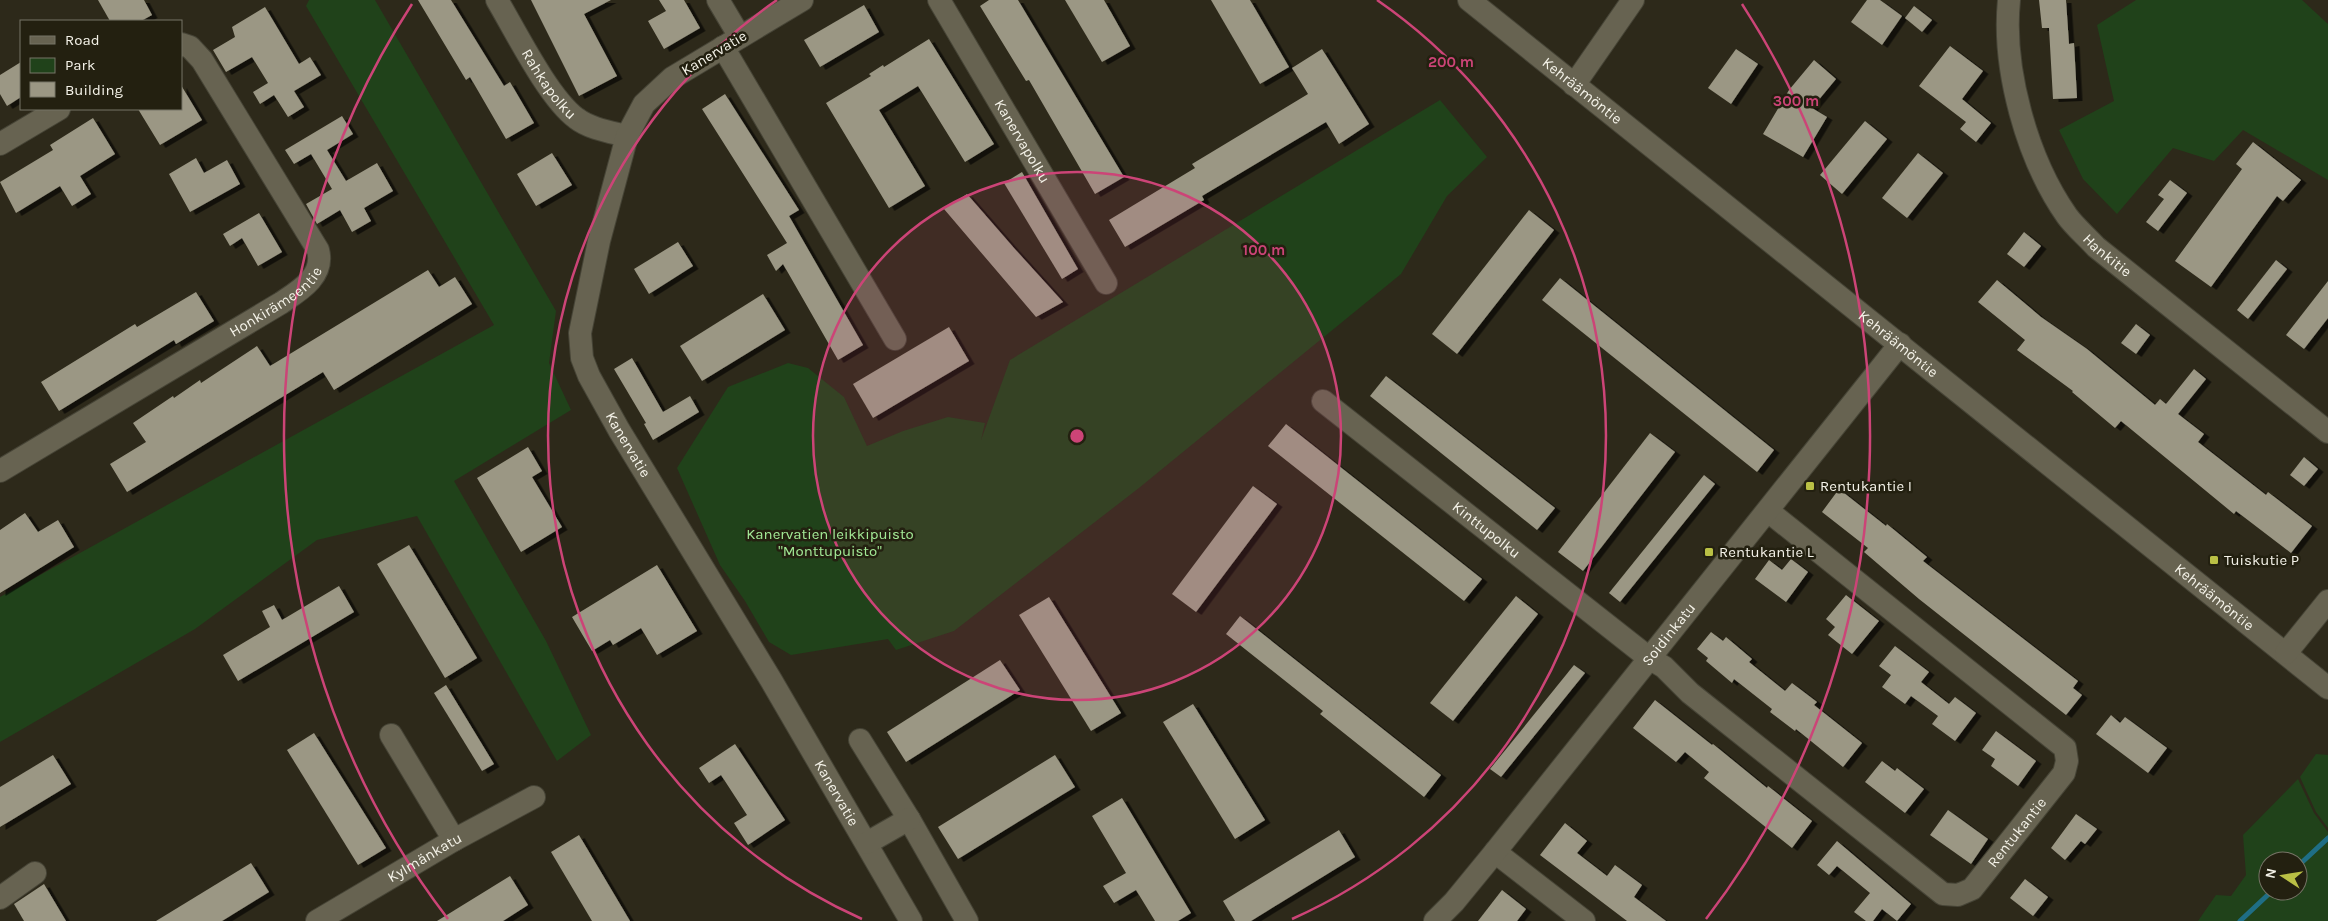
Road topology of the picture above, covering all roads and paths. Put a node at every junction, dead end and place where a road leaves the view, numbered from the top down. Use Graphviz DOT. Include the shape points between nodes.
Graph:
graph roads {
  1 [pos="497,0"];
  2 [pos="718,0"];
  3 [pos="802,0"];
  4 [pos="939,0"];
  5 [pos="1469,0"];
  6 [pos="1634,0"];
  7 [pos="2009,0"];
  8 [pos="732,42"];
  9 [pos="182,44"];
  10 [pos="1574,85"];
  11 [pos="57,110"];
  12 [pos="627,136"];
  13 [pos="0,144"];
  14 [pos="1106,283"];
  15 [pos="895,339"];
  16 [pos="1900,344"];
  17 [pos="1323,401"];
  18 [pos="2328,432"];
  19 [pos="0,472"];
  20 [pos="1768,511"];
  21 [pos="2328,601"];
  22 [pos="2286,653"];
  23 [pos="1649,658"];
  24 [pos="2328,688"];
  25 [pos="391,735"];
  26 [pos="860,740"];
  27 [pos="534,797"];
  28 [pos="909,819"];
  29 [pos="454,840"];
  30 [pos="867,843"];
  31 [pos="1495,852"];
  32 [pos="35,873"];
  33 [pos="0,898"];
  34 [pos="317,921"];
  35 [pos="911,921"];
  36 [pos="967,921"];
  37 [pos="1435,921"];
  38 [pos="1584,921"];
  1 -- 12 [label="street, Rahkapolku" via="557,99 577,119"];
  2 -- 8 [label="street"];
  3 -- 8 [label="street, Kanervatie"];
  4 -- 14 [label="street, Kanervapolku"];
  5 -- 10 [label="street, Kehräämöntie"];
  6 -- 10 [label="street"];
  7 -- 18 [label="street, Hankitie" via="2006,26 2021,113 2047,182 2068,216 2096,247"];
  8 -- 12 [label="street, Kanervatie" via="657,90 644,104"];
  8 -- 15 [label="street"];
  9 -- 19 [label="street, Honkirämeentie" via="190,46 202,60 318,250 320,258 313,277 280,303"];
  10 -- 16 [label="street, Kehräämöntie"];
  11 -- 13 [label="street"];
  12 -- 30 [label="street, Kanervatie" via="584,311 580,333 582,358 619,430"];
  16 -- 20 [label="street, Soidinkatu"];
  16 -- 22 [label="street, Kehräämöntie"];
  17 -- 23 [label="street, Kinttupolku"];
  20 -- 23 [label="street, Soidinkatu"];
  20 -- 23 [label="street, Rentukantie" via="2065,748 2067,761 2064,773 1972,889 1958,895 1943,894"];
  21 -- 22 [label="street"];
  22 -- 24 [label="street, Kehräämöntie"];
  23 -- 31 [label="street, Soidinkatu"];
  25 -- 29 [label="street"];
  26 -- 28 [label="street"];
  27 -- 29 [label="street, Kylmänkatu"];
  28 -- 30 [label="street"];
  28 -- 36 [label="street"];
  29 -- 34 [label="street, Kylmänkatu"];
  30 -- 35 [label="street, Kanervatie"];
  31 -- 37 [label="street, Soidinkatu"];
  31 -- 38 [label="street"];
  32 -- 33 [label="street"];
}
